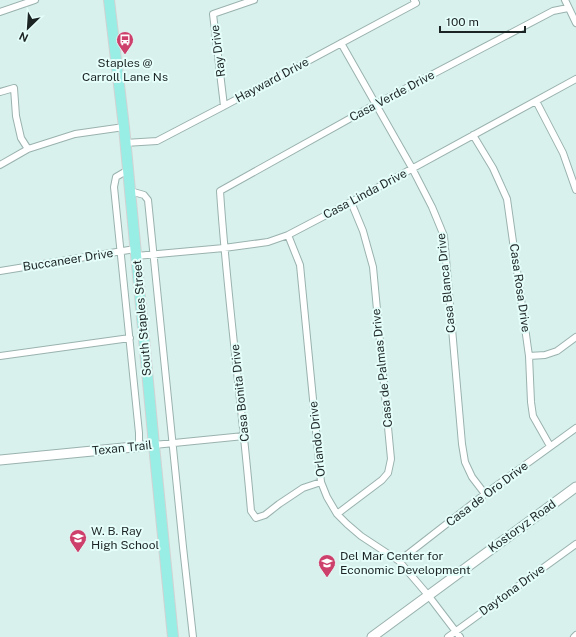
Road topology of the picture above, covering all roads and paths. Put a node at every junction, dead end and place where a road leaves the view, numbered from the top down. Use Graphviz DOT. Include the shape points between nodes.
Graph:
graph roads {
  1 [pos="35,0"];
  2 [pos="109,0"];
  3 [pos="254,0"];
  4 [pos="565,0"];
  5 [pos="415,2"];
  6 [pos="568,8"];
  7 [pos="0,12"];
  8 [pos="576,23"];
  9 [pos="342,43"];
  10 [pos="576,79"];
  11 [pos="0,92"];
  12 [pos="536,101"];
  13 [pos="376,104"];
  14 [pos="224,106"];
  15 [pos="124,127"];
  16 [pos="473,135"];
  17 [pos="125,143"];
  18 [pos="28,149"];
  19 [pos="0,165"];
  20 [pos="412,168"];
  21 [pos="128,170"];
  22 [pos="576,190"];
  23 [pos="130,191"];
  24 [pos="220,191"];
  25 [pos="351,202"];
  26 [pos="288,235"];
  27 [pos="224,248"];
  28 [pos="121,252"];
  29 [pos="136,252"];
  30 [pos="154,254"];
  31 [pos="0,272"];
  32 [pos="130,338"];
  33 [pos="576,338"];
  34 [pos="0,356"];
  35 [pos="529,356"];
  36 [pos="576,428"];
  37 [pos="244,436"];
  38 [pos="173,443"];
  39 [pos="154,445"];
  40 [pos="139,446"];
  41 [pos="550,446"];
  42 [pos="0,460"];
  43 [pos="321,482"];
  44 [pos="576,486"];
  45 [pos="485,494"];
  46 [pos="337,514"];
  47 [pos="576,544"];
  48 [pos="399,561"];
  49 [pos="428,595"];
  50 [pos="456,631"];
  51 [pos="173,637"];
  52 [pos="193,637"];
  53 [pos="372,637"];
  54 [pos="448,637"];
  55 [pos="460,637"];
  1 -- 7 [label="street"];
  2 -- 15 [label="main road, South Staples Street"];
  3 -- 14 [label="street, Ray Drive" via="213,14"];
  4 -- 6 [label="street"];
  5 -- 9 [label="street, Hayward Drive"];
  6 -- 8 [label="street"];
  6 -- 13 [label="street, Casa Verde Drive" via="553,11"];
  9 -- 13 [label="street, Casa Blanca Drive"];
  9 -- 14 [label="street, Hayward Drive"];
  10 -- 12 [label="street, Casa Linda Drive"];
  11 -- 18 [label="street" via="14,88 21,138"];
  12 -- 16 [label="street, Casa Linda Drive"];
  12 -- 22 [label="street" via="563,153"];
  13 -- 20 [label="street, Casa Blanca Drive"];
  13 -- 24 [label="street, Casa Verde Drive"];
  14 -- 17 [label="street, Hayward Drive" via="157,141"];
  15 -- 17 [label="main road, South Staples Street"];
  15 -- 18 [label="street" via="75,134"];
  16 -- 20 [label="street, Casa Linda Drive"];
  16 -- 35 [label="street, Casa Rosa Drive" via="507,198"];
  17 -- 21 [label="main road, South Staples Street"];
  18 -- 19 [label="street"];
  20 -- 25 [label="street, Casa Linda Drive"];
  20 -- 45 [label="street, Casa Blanca Drive" via="444,236 462,444 465,462 472,477"];
  21 -- 23 [label="main road, South Staples Street"];
  21 -- 28 [label="street" via="116,177 114,187"];
  23 -- 29 [label="main road, South Staples Street"];
  23 -- 30 [label="street" via="144,195 148,200"];
  24 -- 27 [label="street, Casa Bonita Drive"];
  25 -- 26 [label="street, Casa Linda Drive"];
  25 -- 46 [label="street, Casa de Palmas Drive" via="364,231 373,267 391,459 388,473 382,480"];
  26 -- 27 [label="street, Casa Linda Drive" via="268,242"];
  26 -- 43 [label="street, Orlando Drive" via="300,265"];
  27 -- 30 [label="street, Casa Linda Drive"];
  27 -- 37 [label="street, Casa Bonita Drive"];
  28 -- 29 [label="street, Buccaneer Drive"];
  28 -- 31 [label="street, Buccaneer Drive"];
  28 -- 32 [label="street"];
  29 -- 30 [label="street, Casa Linda Drive"];
  29 -- 39 [label="main road, South Staples Street"];
  30 -- 38 [label="street"];
  32 -- 34 [label="street"];
  32 -- 40 [label="street"];
  33 -- 35 [label="street" via="557,351"];
  35 -- 41 [label="street, Casa Rosa Drive" via="534,416"];
  36 -- 41 [label="street, Casa de Oro Drive"];
  37 -- 38 [label="street, Texan Trail"];
  37 -- 43 [label="street, Casa Bonita Drive" via="251,511 256,518 266,515 303,488"];
  38 -- 39 [label="street, Texan Trail"];
  38 -- 52 [label="street"];
  39 -- 40 [label="main road, Texan Trail"];
  39 -- 51 [label="main road, South Staples Street"];
  40 -- 42 [label="main road, Texan Trail"];
  41 -- 45 [label="street, Casa de Oro Drive"];
  43 -- 46 [label="street, Orlando Drive"];
  44 -- 49 [label="main road, Kostoryz Road"];
  45 -- 48 [label="street, Casa de Oro Drive"];
  46 -- 48 [label="street, Orlando Drive" via="361,536"];
  47 -- 50 [label="street, Daytona Drive"];
  48 -- 49 [label="street, Orlando Drive"];
  49 -- 50 [label="street, Orlando Drive"];
  49 -- 53 [label="main road, Kostoryz Road"];
  50 -- 54 [label="street, Daytona Drive"];
  50 -- 55 [label="street, Orlando Drive"];
}
